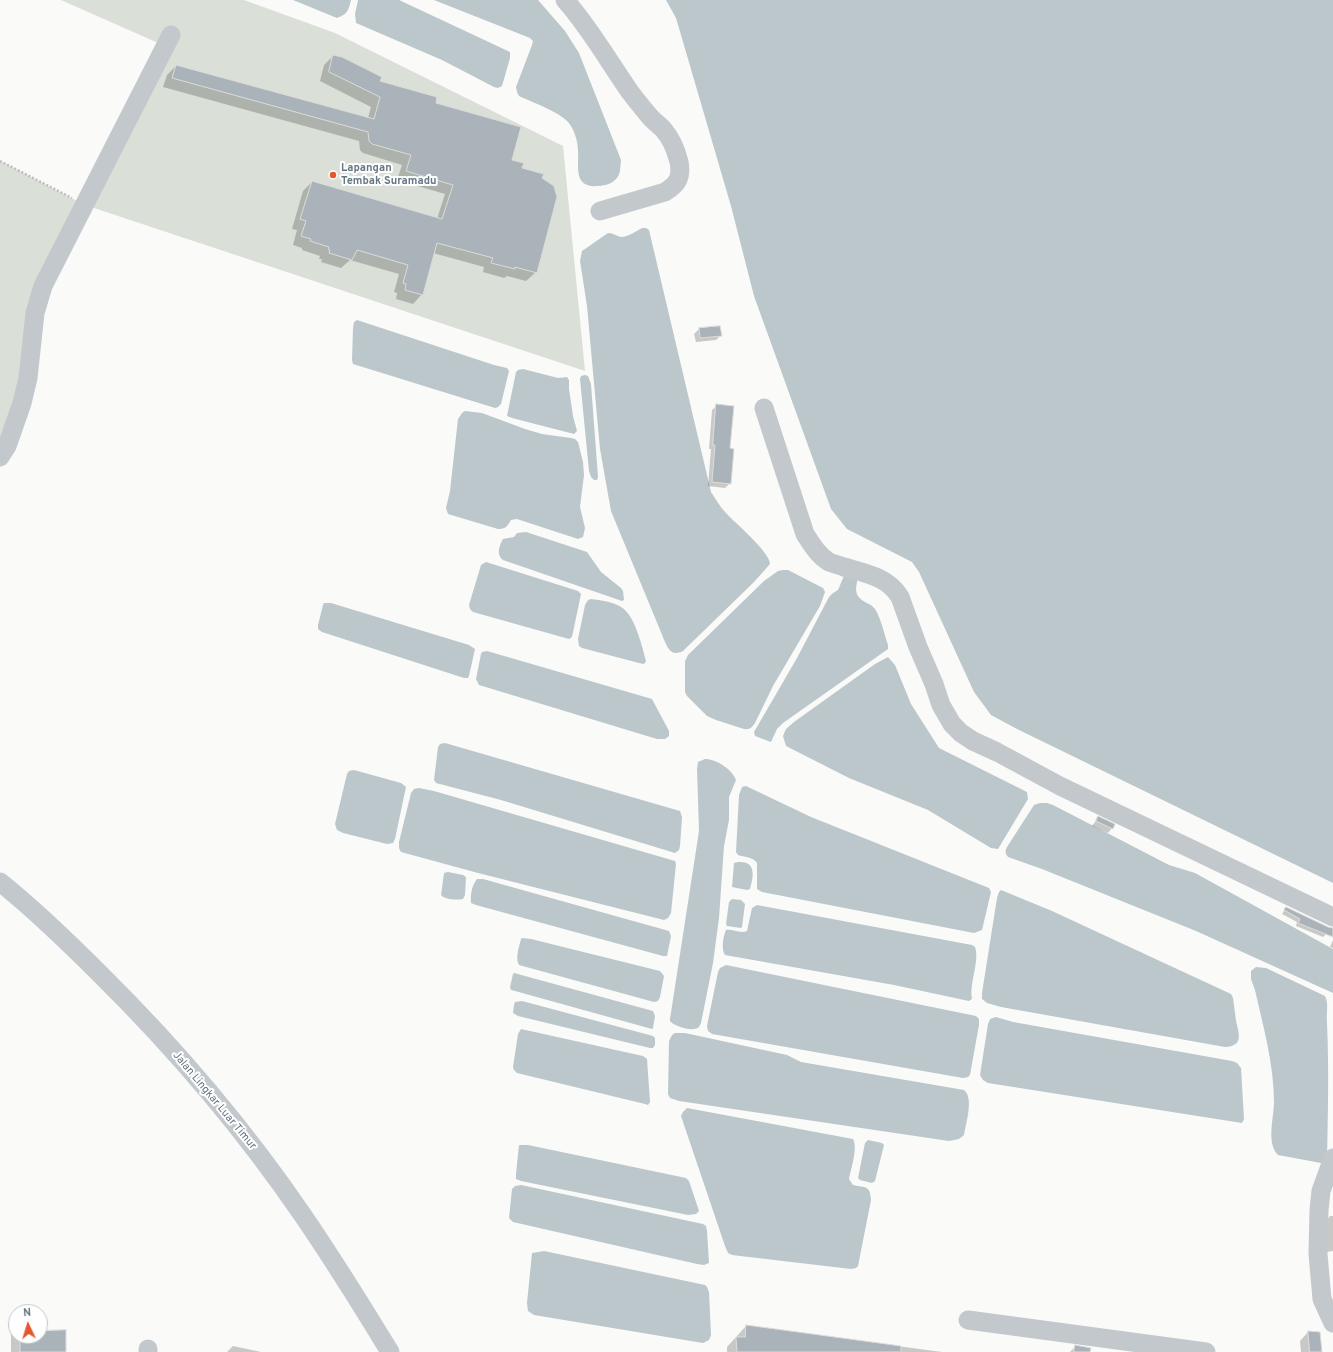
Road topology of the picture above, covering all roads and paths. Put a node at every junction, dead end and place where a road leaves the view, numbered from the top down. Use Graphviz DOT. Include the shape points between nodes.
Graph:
graph roads {
  1 [pos="565,0"];
  2 [pos="171,35"];
  3 [pos="0,161"];
  4 [pos="85,205"];
  5 [pos="600,211"];
  6 [pos="764,408"];
  7 [pos="0,457"];
  8 [pos="0,882"];
  9 [pos="1333,917"];
  10 [pos="1333,1158"];
  11 [pos="968,1320"];
  12 [pos="1333,1323"];
  13 [pos="390,1352"];
  14 [pos="1206,1352"];
  1 -- 5 [label="street" via="631,93 670,139 680,170 674,187 665,192"];
  2 -- 4 [label="street"];
  3 -- 4 [label="path"];
  4 -- 7 [label="street" via="43,286 35,313 28,378 22,403 7,446"];
  6 -- 9 [label="street" via="805,534 817,552 831,563 882,579 897,592 942,705 952,724 961,733 1060,786"];
  8 -- 13 [label="street, Jalan Lingkar Luar Timur" via="73,947 138,1012 195,1076 304,1216"];
  10 -- 12 [label="street" via="1321,1191 1318,1254 1322,1299"];
  11 -- 14 [label="street"];
}
